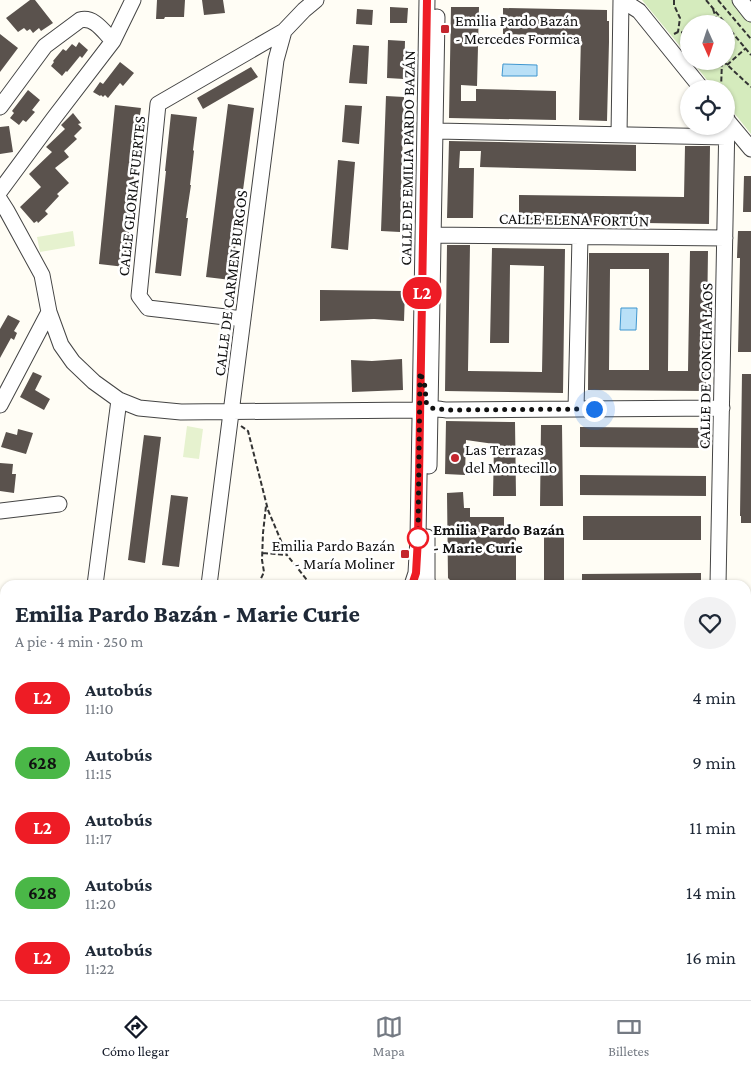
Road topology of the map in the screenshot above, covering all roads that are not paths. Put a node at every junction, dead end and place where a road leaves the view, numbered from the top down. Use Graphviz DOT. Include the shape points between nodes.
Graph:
graph roads {
  1 [pos="133,0"];
  2 [pos="316,0"];
  3 [pos="427,0"];
  4 [pos="438,0"];
  5 [pos="622,0"];
  6 [pos="740,0"];
  7 [pos="751,14"];
  8 [pos="284,31"];
  9 [pos="113,41"];
  10 [pos="695,80"];
  11 [pos="0,108"];
  12 [pos="735,130"];
  13 [pos="436,132"];
  14 [pos="619,135"];
  15 [pos="726,135"];
  16 [pos="726,143"];
  17 [pos="749,146"];
  18 [pos="0,191"];
  19 [pos="0,200"];
  20 [pos="428,235"];
  21 [pos="580,237"];
  22 [pos="725,238"];
  23 [pos="49,312"];
  24 [pos="243,319"];
  25 [pos="119,400"];
  26 [pos="0,404"];
  27 [pos="722,408"];
  28 [pos="425,409"];
  29 [pos="576,409"];
  30 [pos="231,417"];
  31 [pos="59,504"];
  32 [pos="0,511"];
  33 [pos="96,580"];
  34 [pos="210,580"];
  35 [pos="414,580"];
  36 [pos="427,580"];
  37 [pos="718,580"];
  1 -- 9 [label="street"];
  2 -- 8 [label="street, CALLE DE CARMEN BURGOS"];
  3 -- 20 [label="street, CALLE DE EMILIA PARDO BAZÁN"];
  4 -- 13 [label="street, CALLE DE EMILIA PARDO BAZÁN"];
  5 -- 10 [label="street" via="639,11"];
  5 -- 14 [label="street"];
  6 -- 7 [label="street"];
  8 -- 24 [label="street, CALLE DE CARMEN BURGOS" via="276,60"];
  8 -- 24 [label="street, CALLE GLORIA FUERTES" via="158,104 139,296 148,308"];
  9 -- 11 [label="street" via="93,21 80,20 45,46"];
  9 -- 18 [label="street"];
  12 -- 17 [label="street"];
  13 -- 14 [label="street"];
  13 -- 20 [label="street, CALLE DE EMILIA PARDO BAZÁN"];
  14 -- 16 [label="street"];
  15 -- 16 [label="street, CALLE DE CONCHA LAOS"];
  16 -- 17 [label="street"];
  16 -- 22 [label="street, CALLE DE CONCHA LAOS"];
  19 -- 23 [label="street" via="42,274"];
  20 -- 21 [label="street, CALLE ELENA FORTÚN"];
  20 -- 28 [label="street, CALLE DE EMILIA PARDO BAZÁN"];
  20 -- 28 [label="street, CALLE DE EMILIA PARDO BAZÁN" via="420,372 426,389"];
  21 -- 22 [label="street, CALLE ELENA FORTÚN"];
  21 -- 29 [label="street"];
  22 -- 27 [label="street, CALLE DE CONCHA LAOS"];
  23 -- 25 [label="street" via="61,344 73,362"];
  23 -- 26 [label="street"];
  24 -- 30 [label="street, CALLE DE CARMEN BURGOS"];
  25 -- 30 [label="street" via="139,408"];
  25 -- 33 [label="street"];
  27 -- 29 [label="street"];
  27 -- 37 [label="street, CALLE DE CONCHA LAOS"];
  28 -- 29 [label="street"];
  28 -- 30 [label="street"];
  28 -- 35 [label="street, CALLE DE EMILIA PARDO BAZÁN"];
  28 -- 36 [label="street, CALLE DE EMILIA PARDO BAZÁN"];
  30 -- 34 [label="street, CALLE DE CARMEN BURGOS"];
  31 -- 32 [label="street"];
}
